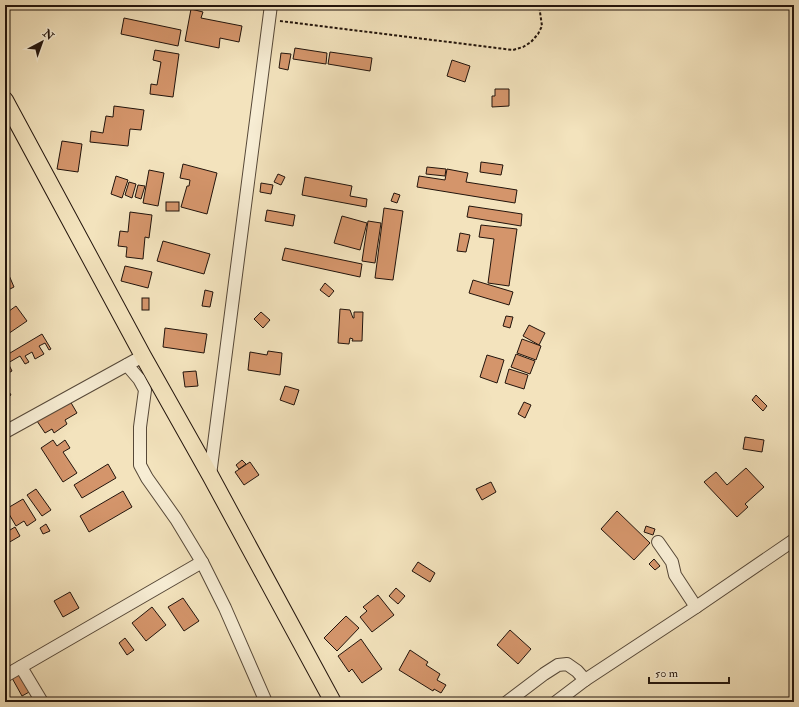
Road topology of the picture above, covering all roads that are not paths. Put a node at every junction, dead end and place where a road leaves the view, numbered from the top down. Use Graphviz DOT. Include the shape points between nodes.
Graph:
graph roads {
  1 [pos="271,5"];
  2 [pos="5,100"];
  3 [pos="143,356"];
  4 [pos="127,365"];
  5 [pos="5,432"];
  6 [pos="210,475"];
  7 [pos="794,540"];
  8 [pos="658,542"];
  9 [pos="202,562"];
  10 [pos="696,607"];
  11 [pos="21,667"];
  12 [pos="5,676"];
  13 [pos="585,680"];
  14 [pos="42,702"];
  15 [pos="266,702"];
  16 [pos="333,702"];
  17 [pos="507,702"];
  18 [pos="556,702"];
  1 -- 6 [label="street"];
  2 -- 3 [label="main road"];
  3 -- 4 [label="street"];
  3 -- 6 [label="main road"];
  4 -- 5 [label="street"];
  4 -- 9 [label="street" via="145,390 140,427 140,464"];
  6 -- 16 [label="main road"];
  7 -- 10 [label="street"];
  8 -- 10 [label="street"];
  9 -- 11 [label="street"];
  9 -- 15 [label="street"];
  10 -- 13 [label="street"];
  11 -- 12 [label="street"];
  11 -- 14 [label="street"];
  13 -- 17 [label="street" via="567,664 558,665"];
  13 -- 18 [label="street"];
}
